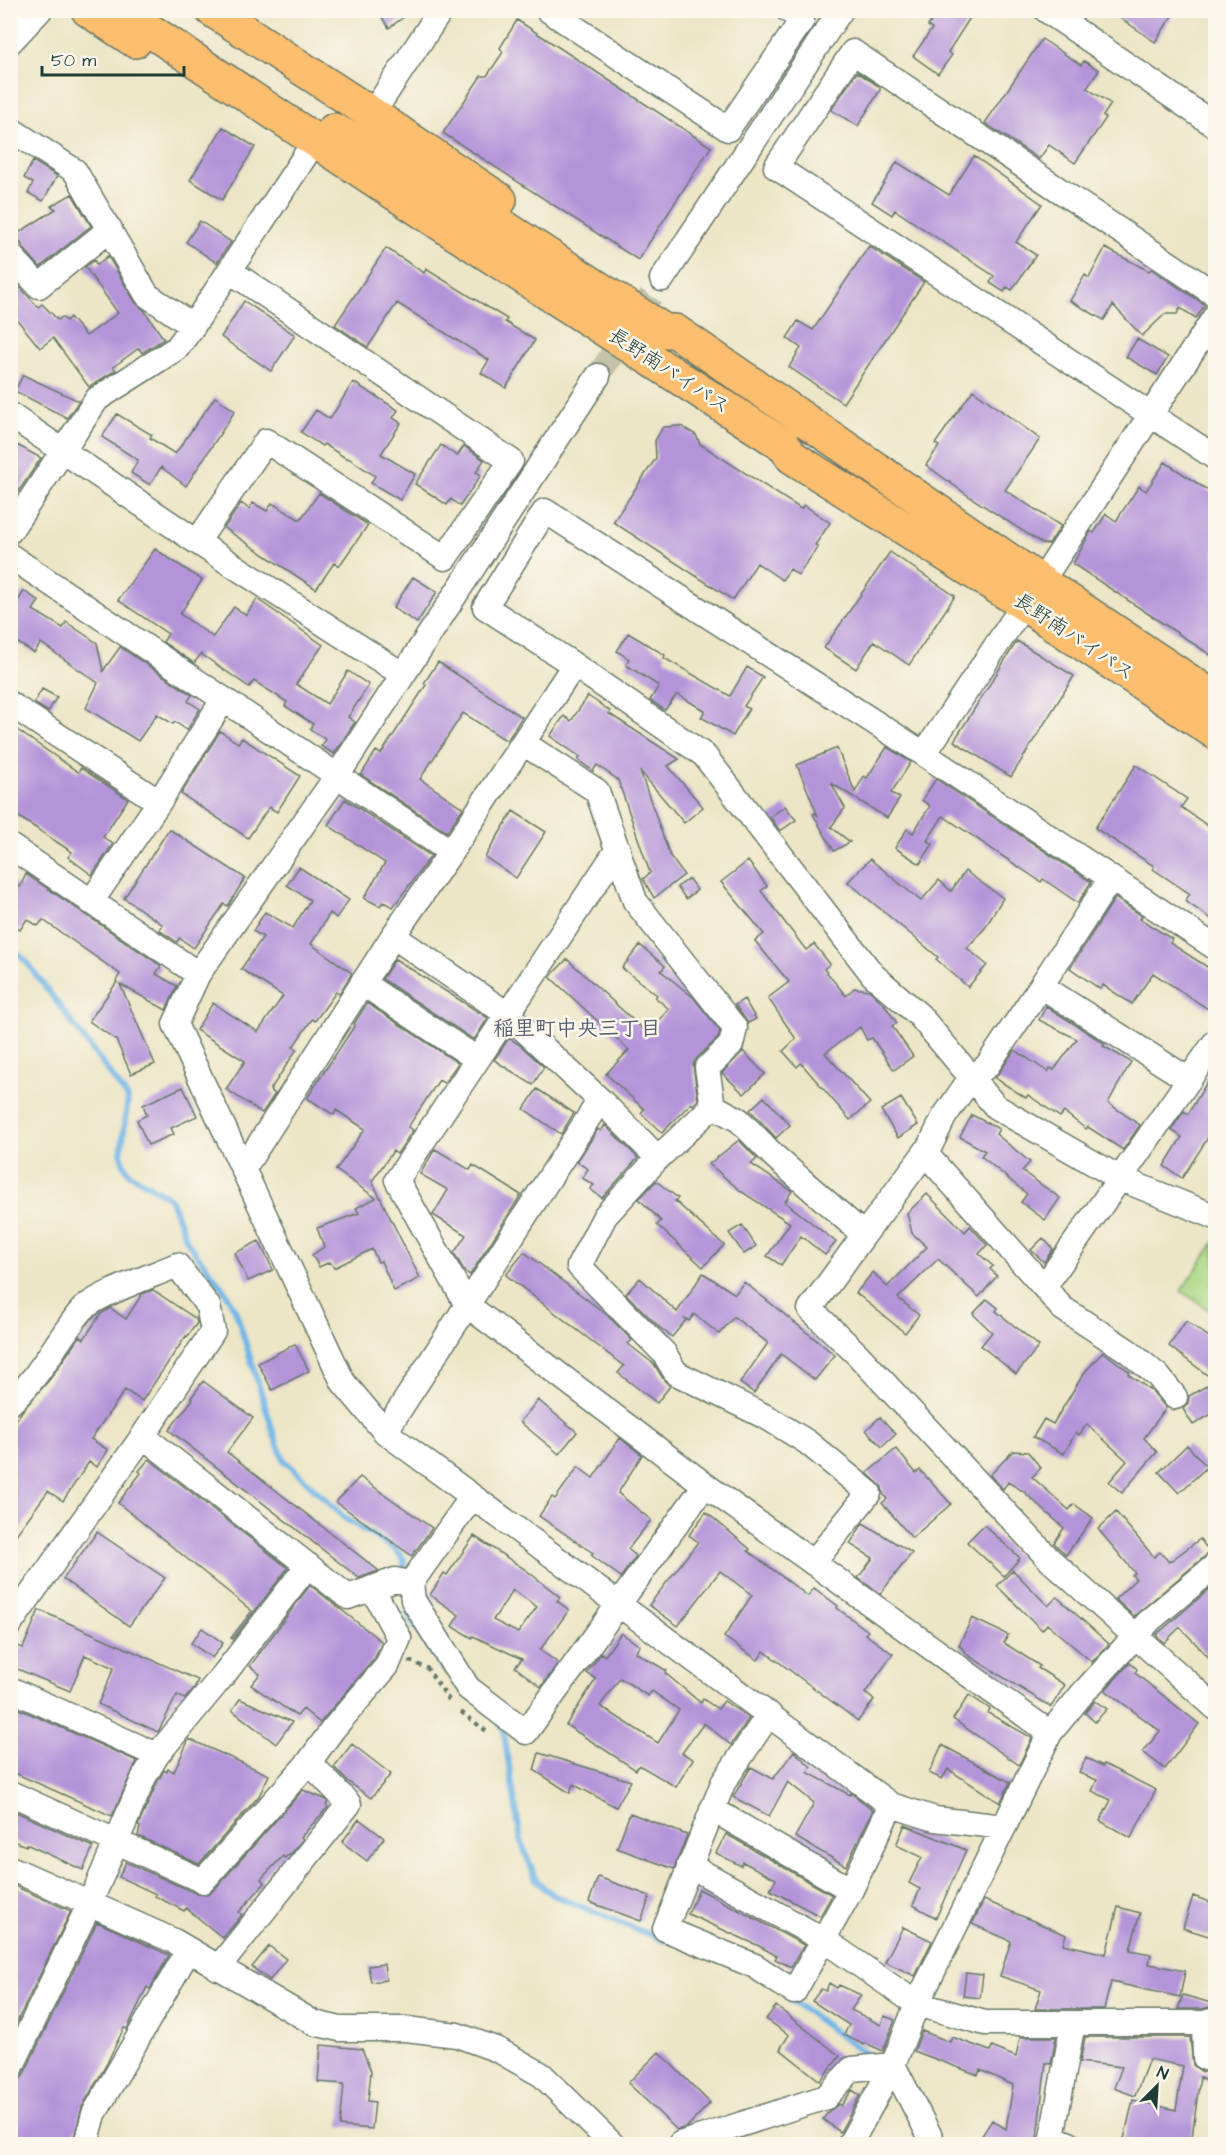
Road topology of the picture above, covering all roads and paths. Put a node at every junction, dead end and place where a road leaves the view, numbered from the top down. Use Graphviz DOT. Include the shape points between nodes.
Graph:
graph roads {
  1 [pos="40,10"];
  2 [pos="88,10"];
  3 [pos="119,10"];
  4 [pos="141,10"];
  5 [pos="212,10"];
  6 [pos="441,10"];
  7 [pos="548,10"];
  8 [pos="788,10"];
  9 [pos="841,10"];
  10 [pos="1046,10"];
  11 [pos="10,42"];
  12 [pos="372,114"];
  13 [pos="1215,126"];
  14 [pos="10,129"];
  15 [pos="307,153"];
  16 [pos="456,214"];
  17 [pos="110,229"];
  18 [pos="10,255"];
  19 [pos="230,271"];
  20 [pos="662,279"];
  21 [pos="1215,295"];
  22 [pos="1215,315"];
  23 [pos="194,326"];
  24 [pos="675,331"];
  25 [pos="598,376"];
  26 [pos="1154,409"];
  27 [pos="10,415"];
  28 [pos="1215,441"];
  29 [pos="64,451"];
  30 [pos="792,457"];
  31 [pos="1215,458"];
  32 [pos="10,531"];
  33 [pos="197,542"];
  34 [pos="10,556"];
  35 [pos="1032,593"];
  36 [pos="574,665"];
  37 [pos="402,674"];
  38 [pos="1215,699"];
  39 [pos="222,700"];
  40 [pos="10,704"];
  41 [pos="1215,733"];
  42 [pos="523,743"];
  43 [pos="924,754"];
  44 [pos="337,776"];
  45 [pos="159,802"];
  46 [pos="10,846"];
  47 [pos="618,849"];
  48 [pos="451,852"];
  49 [pos="1111,878"];
  50 [pos="91,902"];
  51 [pos="393,936"];
  52 [pos="1215,948"];
  53 [pos="198,974"];
  54 [pos="363,983"];
  55 [pos="1041,986"];
  56 [pos="507,1014"];
  57 [pos="1215,1041"];
  58 [pos="477,1059"];
  59 [pos="970,1079"];
  60 [pos="1189,1080"];
  61 [pos="600,1100"];
  62 [pos="713,1106"];
  63 [pos="925,1153"];
  64 [pos="658,1158"];
  65 [pos="244,1168"];
  66 [pos="1121,1179"];
  67 [pos="1215,1217"];
  68 [pos="864,1235"];
  69 [pos="1044,1287"];
  70 [pos="467,1305"];
  71 [pos="1175,1397"];
  72 [pos="10,1403"];
  73 [pos="385,1432"];
  74 [pos="143,1436"];
  75 [pos="705,1485"];
  76 [pos="472,1497"];
  77 [pos="813,1563"];
  78 [pos="308,1565"];
  79 [pos="1215,1565"];
  80 [pos="403,1582"];
  81 [pos="372,1588"];
  82 [pos="620,1605"];
  83 [pos="10,1624"];
  84 [pos="1134,1637"];
  85 [pos="387,1666"];
  86 [pos="10,1689"];
  87 [pos="453,1704"];
  88 [pos="1215,1708"];
  89 [pos="461,1711"];
  90 [pos="769,1714"];
  91 [pos="1050,1733"];
  92 [pos="491,1734"];
  93 [pos="157,1755"];
  94 [pos="309,1762"];
  95 [pos="10,1793"];
  96 [pos="891,1806"];
  97 [pos="712,1809"];
  98 [pos="1004,1827"];
  99 [pos="117,1841"];
  100 [pos="688,1865"];
  101 [pos="10,1868"];
  102 [pos="851,1890"];
  103 [pos="90,1903"];
  104 [pos="824,1940"];
  105 [pos="188,1951"];
  106 [pos="218,1968"];
  107 [pos="917,2004"];
  108 [pos="1210,2022"];
  109 [pos="1072,2023"];
  110 [pos="1215,2060"];
  111 [pos="892,2065"];
  112 [pos="10,2070"];
  113 [pos="86,2145"];
  114 [pos="612,2145"];
  115 [pos="680,2145"];
  116 [pos="850,2145"];
  117 [pos="934,2145"];
  118 [pos="1069,2145"];
  1 -- 11 [label="street"];
  2 -- 15 [label="highway"];
  3 -- 16 [label="highway, 長野南バイパス"];
  4 -- 16 [label="highway, 長野南バイパス"];
  5 -- 12 [label="highway"];
  6 -- 12 [label="street"];
  7 -- 8 [label="street" via="728,129 802,20"];
  9 -- 20 [label="street"];
  10 -- 13 [label="street"];
  12 -- 24 [label="highway" via="672,321"];
  14 -- 17 [label="street" via="75,171"];
  15 -- 19 [label="street"];
  15 -- 30 [label="highway" via="600,345 781,456"];
  16 -- 24 [label="highway, 長野南バイパス" via="665,331"];
  16 -- 30 [label="highway, 長野南バイパス" via="785,446"];
  17 -- 18 [label="street" via="39,286"];
  17 -- 23 [label="street" via="147,295"];
  19 -- 23 [label="street"];
  19 -- 33 [label="street" via="511,461 445,558 266,441"];
  21 -- 26 [label="street" via="853,52 776,167"];
  22 -- 26 [label="street"];
  23 -- 29 [label="street" via="177,348 97,399"];
  24 -- 35 [label="highway, 長野南バイパス"];
  25 -- 37 [label="street"];
  26 -- 28 [label="street"];
  26 -- 31 [label="street"];
  26 -- 35 [label="street"];
  27 -- 29 [label="street"];
  29 -- 32 [label="street"];
  29 -- 33 [label="street"];
  30 -- 35 [label="highway, 長野南バイパス"];
  33 -- 37 [label="street"];
  34 -- 39 [label="street"];
  35 -- 38 [label="highway, 長野南バイパス"];
  35 -- 41 [label="highway, 長野南バイパス"];
  35 -- 43 [label="street"];
  36 -- 42 [label="street"];
  36 -- 43 [label="street" via="485,607 545,511"];
  36 -- 59 [label="street" via="704,755 873,975 920,1015"];
  37 -- 44 [label="street"];
  39 -- 44 [label="street"];
  39 -- 45 [label="street"];
  40 -- 45 [label="street"];
  42 -- 47 [label="street" via="597,791"];
  42 -- 48 [label="street"];
  43 -- 49 [label="street"];
  44 -- 48 [label="street"];
  44 -- 53 [label="street"];
  45 -- 50 [label="street"];
  46 -- 50 [label="street"];
  47 -- 56 [label="street"];
  47 -- 62 [label="street" via="635,901 735,1028 731,1046 707,1068"];
  48 -- 51 [label="street"];
  49 -- 52 [label="street"];
  49 -- 55 [label="street"];
  50 -- 53 [label="street"];
  51 -- 54 [label="street"];
  51 -- 56 [label="street"];
  53 -- 65 [label="street" via="175,1024"];
  54 -- 58 [label="street"];
  54 -- 65 [label="street"];
  55 -- 59 [label="street" via="987,1066"];
  55 -- 60 [label="street"];
  56 -- 58 [label="street"];
  56 -- 61 [label="street"];
  57 -- 60 [label="street"];
  58 -- 70 [label="street" via="397,1180"];
  59 -- 63 [label="street"];
  59 -- 66 [label="street" via="996,1107"];
  60 -- 66 [label="street"];
  61 -- 64 [label="street"];
  61 -- 70 [label="street"];
  62 -- 64 [label="street"];
  62 -- 68 [label="street" via="739,1120"];
  63 -- 68 [label="street"];
  63 -- 69 [label="street"];
  64 -- 77 [label="street" via="605,1216 579,1266 664,1353 676,1373 768,1418 807,1442 869,1493"];
  65 -- 73 [label="street" via="343,1382"];
  66 -- 67 [label="street"];
  66 -- 69 [label="street"];
  68 -- 84 [label="street" via="810,1309 1050,1560"];
  69 -- 71 [label="street" via="1062,1308 1128,1351 1158,1376"];
  70 -- 73 [label="street"];
  70 -- 75 [label="street"];
  72 -- 74 [label="street" via="27,1389 82,1309 117,1289 177,1265 208,1306 213,1331"];
  73 -- 76 [label="street"];
  74 -- 78 [label="street"];
  74 -- 83 [label="street"];
  75 -- 77 [label="street"];
  75 -- 82 [label="street"];
  76 -- 80 [label="street"];
  76 -- 82 [label="street"];
  77 -- 91 [label="street"];
  78 -- 81 [label="street" via="348,1597"];
  78 -- 93 [label="street"];
  79 -- 84 [label="street"];
  80 -- 81 [label="street"];
  80 -- 82 [label="street" via="468,1688 526,1732"];
  81 -- 85 [label="street" via="399,1638"];
  82 -- 90 [label="street"];
  84 -- 88 [label="street"];
  84 -- 91 [label="street"];
  85 -- 87 [label="path" via="411,1661 427,1668"];
  85 -- 94 [label="street"];
  86 -- 93 [label="street"];
  89 -- 92 [label="path"];
  90 -- 96 [label="street"];
  90 -- 97 [label="street" via="723,1783"];
  91 -- 98 [label="street"];
  93 -- 99 [label="street"];
  94 -- 99 [label="street" via="203,1881"];
  94 -- 106 [label="street" via="349,1804"];
  95 -- 99 [label="street"];
  96 -- 98 [label="street" via="935,1819"];
  96 -- 102 [label="street"];
  97 -- 100 [label="street"];
  97 -- 102 [label="street"];
  98 -- 107 [label="street"];
  99 -- 103 [label="street"];
  100 -- 104 [label="street"];
  100 -- 104 [label="street" via="665,1929 755,1966 794,1992"];
  101 -- 103 [label="street"];
  102 -- 104 [label="street"];
  103 -- 105 [label="street"];
  103 -- 112 [label="street"];
  104 -- 107 [label="street"];
  105 -- 106 [label="street"];
  105 -- 113 [label="street" via="94,2114"];
  106 -- 114 [label="street" via="314,2023 340,2029 406,2029 457,2035 498,2050 542,2075"];
  107 -- 109 [label="street" via="985,2023"];
  107 -- 111 [label="street"];
  108 -- 109 [label="street"];
  108 -- 110 [label="street" via="1205,2058"];
  109 -- 118 [label="street" via="1052,2137"];
  111 -- 115 [label="street" via="852,2069 826,2097"];
  111 -- 116 [label="street"];
  111 -- 117 [label="street"];
}
